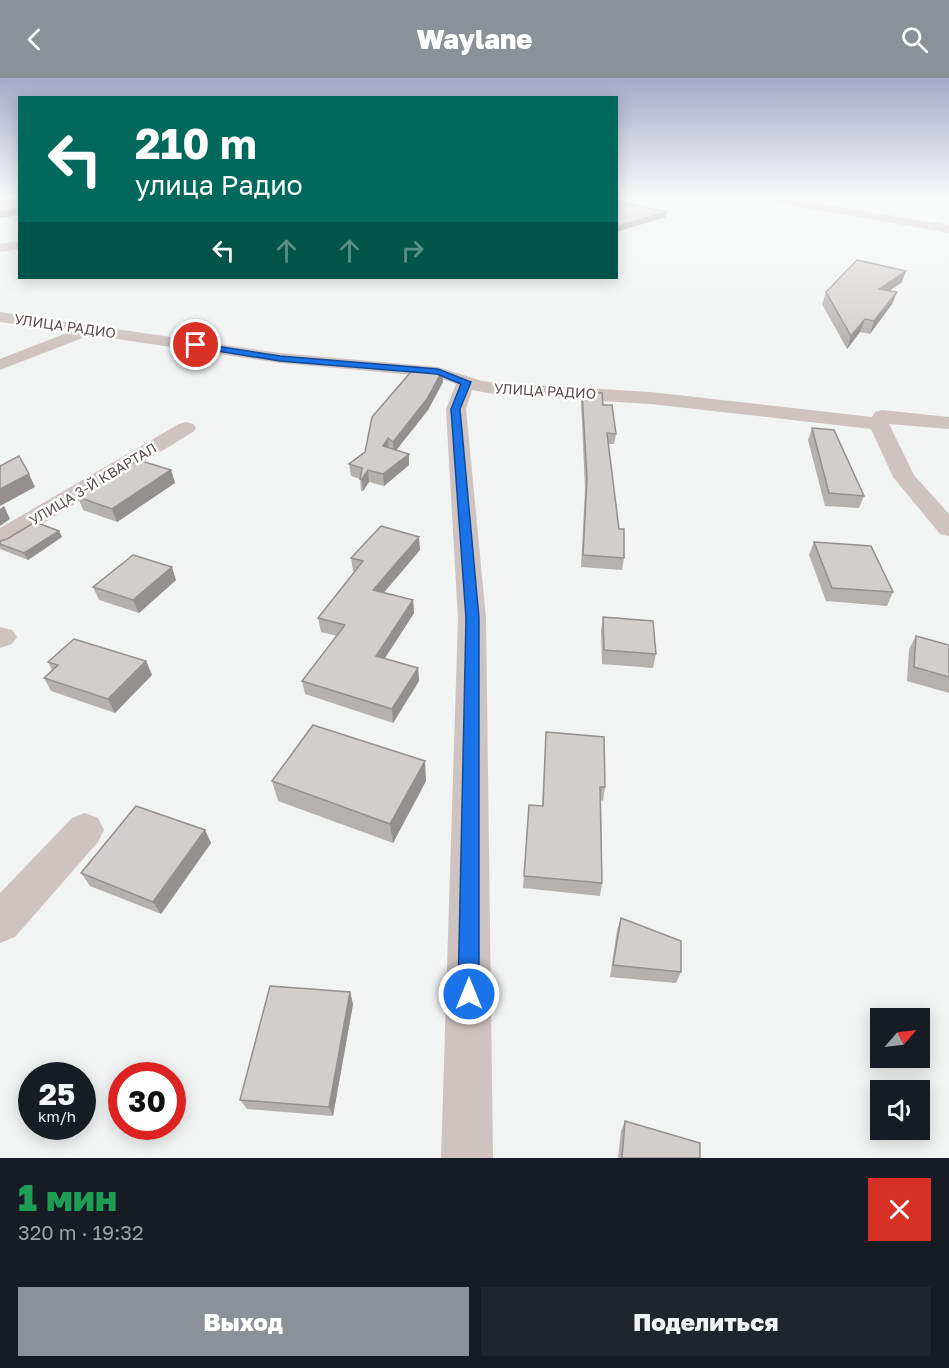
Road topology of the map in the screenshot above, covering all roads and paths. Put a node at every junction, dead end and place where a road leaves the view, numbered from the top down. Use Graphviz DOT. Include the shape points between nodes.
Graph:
graph roads {
  1 [pos="0,317"];
  2 [pos="90,329"];
  3 [pos="0,365"];
  4 [pos="466,382"];
  5 [pos="880,420"];
  6 [pos="949,423"];
  7 [pos="186,428"];
  8 [pos="949,529"];
  9 [pos="0,539"];
  10 [pos="85,830"];
  11 [pos="0,923"];
  12 [pos="467,1158"];
  1 -- 2 [label="street, УЛИЦА РАДИО"];
  2 -- 3 [label="street"];
  2 -- 4 [label="street, УЛИЦА РАДИО" via="280,358 438,372"];
  4 -- 5 [label="street, УЛИЦА РАДИО" via="498,389 651,398"];
  4 -- 12 [label="street" via="456,409 472,618"];
  5 -- 6 [label="street, УЛИЦА РАДИО"];
  5 -- 8 [label="street" via="904,477"];
  7 -- 9 [label="street, УЛИЦА 3-Й КВАРТАЛ"];
  10 -- 11 [label="street"];
}
